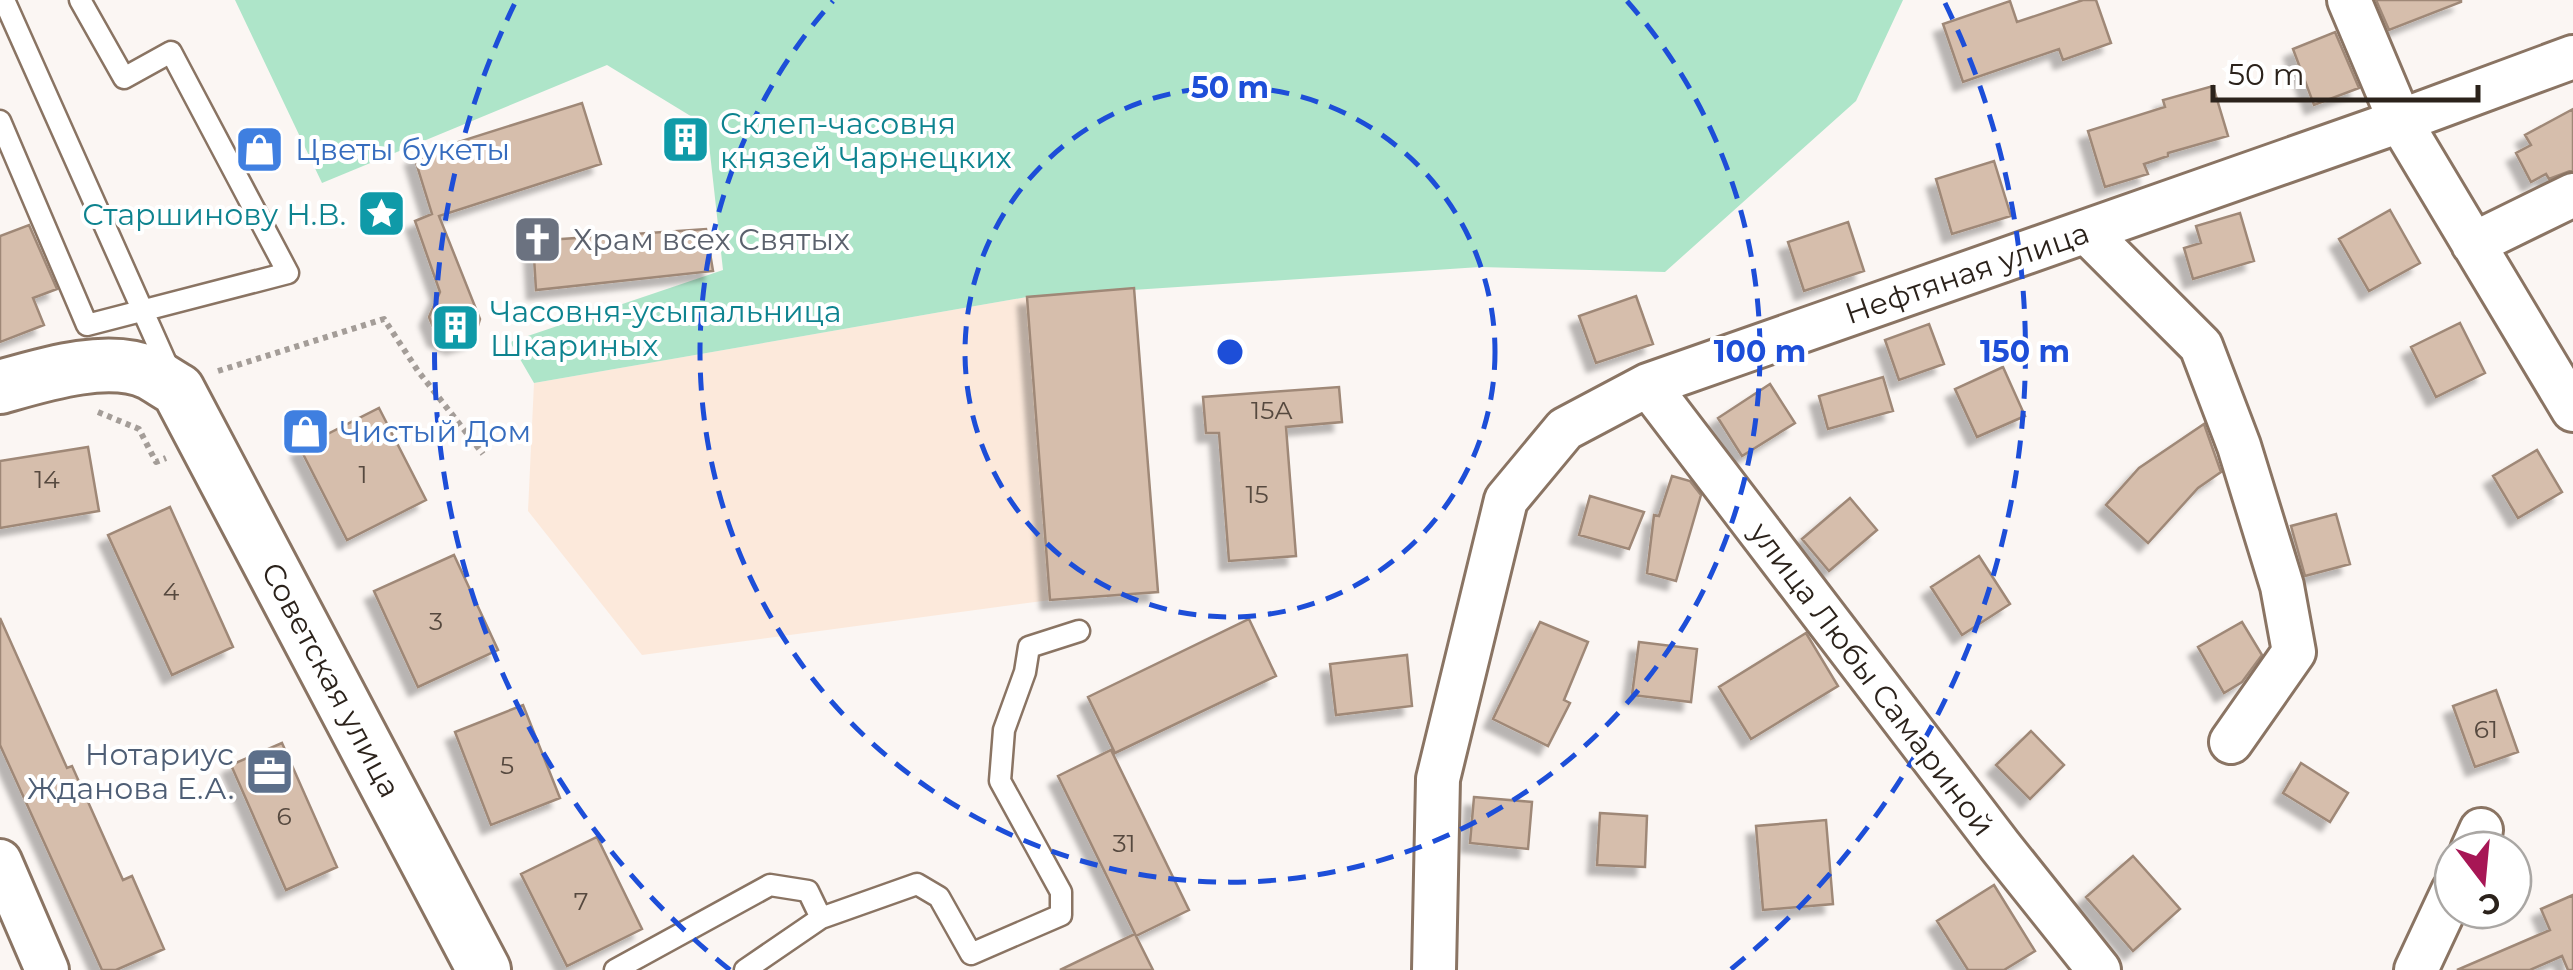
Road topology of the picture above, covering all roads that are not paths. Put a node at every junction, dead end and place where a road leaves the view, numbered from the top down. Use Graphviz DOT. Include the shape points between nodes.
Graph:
graph roads {
  1 [pos="4,0"];
  2 [pos="80,0"];
  3 [pos="2349,0"];
  4 [pos="2573,57"];
  5 [pos="0,121"];
  6 [pos="2400,121"];
  7 [pos="2573,196"];
  8 [pos="2087,232"];
  9 [pos="2474,244"];
  10 [pos="144,312"];
  11 [pos="1648,385"];
  12 [pos="0,387"];
  13 [pos="202,389"];
  14 [pos="2573,410"];
  15 [pos="1079,631"];
  16 [pos="2232,742"];
  17 [pos="0,861"];
  18 [pos="822,918"];
  19 [pos="2434,930"];
  20 [pos="47,970"];
  21 [pos="484,970"];
  22 [pos="615,970"];
  23 [pos="746,970"];
  24 [pos="1434,970"];
  25 [pos="2099,970"];
  26 [pos="2416,970"];
  1 -- 10 [label="lane"];
  2 -- 10 [label="lane" via="124,78 171,52 288,273"];
  3 -- 6 [label="street"];
  4 -- 6 [label="street, Нефтяная улица"];
  5 -- 10 [label="lane" via="88,325"];
  6 -- 8 [label="street, Нефтяная улица"];
  6 -- 9 [label="street"];
  7 -- 9 [label="street"];
  8 -- 11 [label="street, Нефтяная улица"];
  8 -- 16 [label="street" via="2201,346 2282,586 2294,652"];
  9 -- 14 [label="street"];
  10 -- 13 [label="lane"];
  11 -- 24 [label="street, Нефтяная улица" via="1565,429 1506,500 1438,779"];
  11 -- 25 [label="street, улица Любы Самариной"];
  12 -- 13 [label="street" via="55,372 121,366"];
  13 -- 21 [label="street, Советская улица"];
  15 -- 18 [label="lane" via="1029,647 1004,730 1000,781 1061,892 1061,915 971,954 939,897 917,884"];
  17 -- 20 [label="street"];
  18 -- 22 [label="lane" via="808,891 770,885"];
  18 -- 23 [label="lane"];
  19 -- 26 [label="street"];
}
